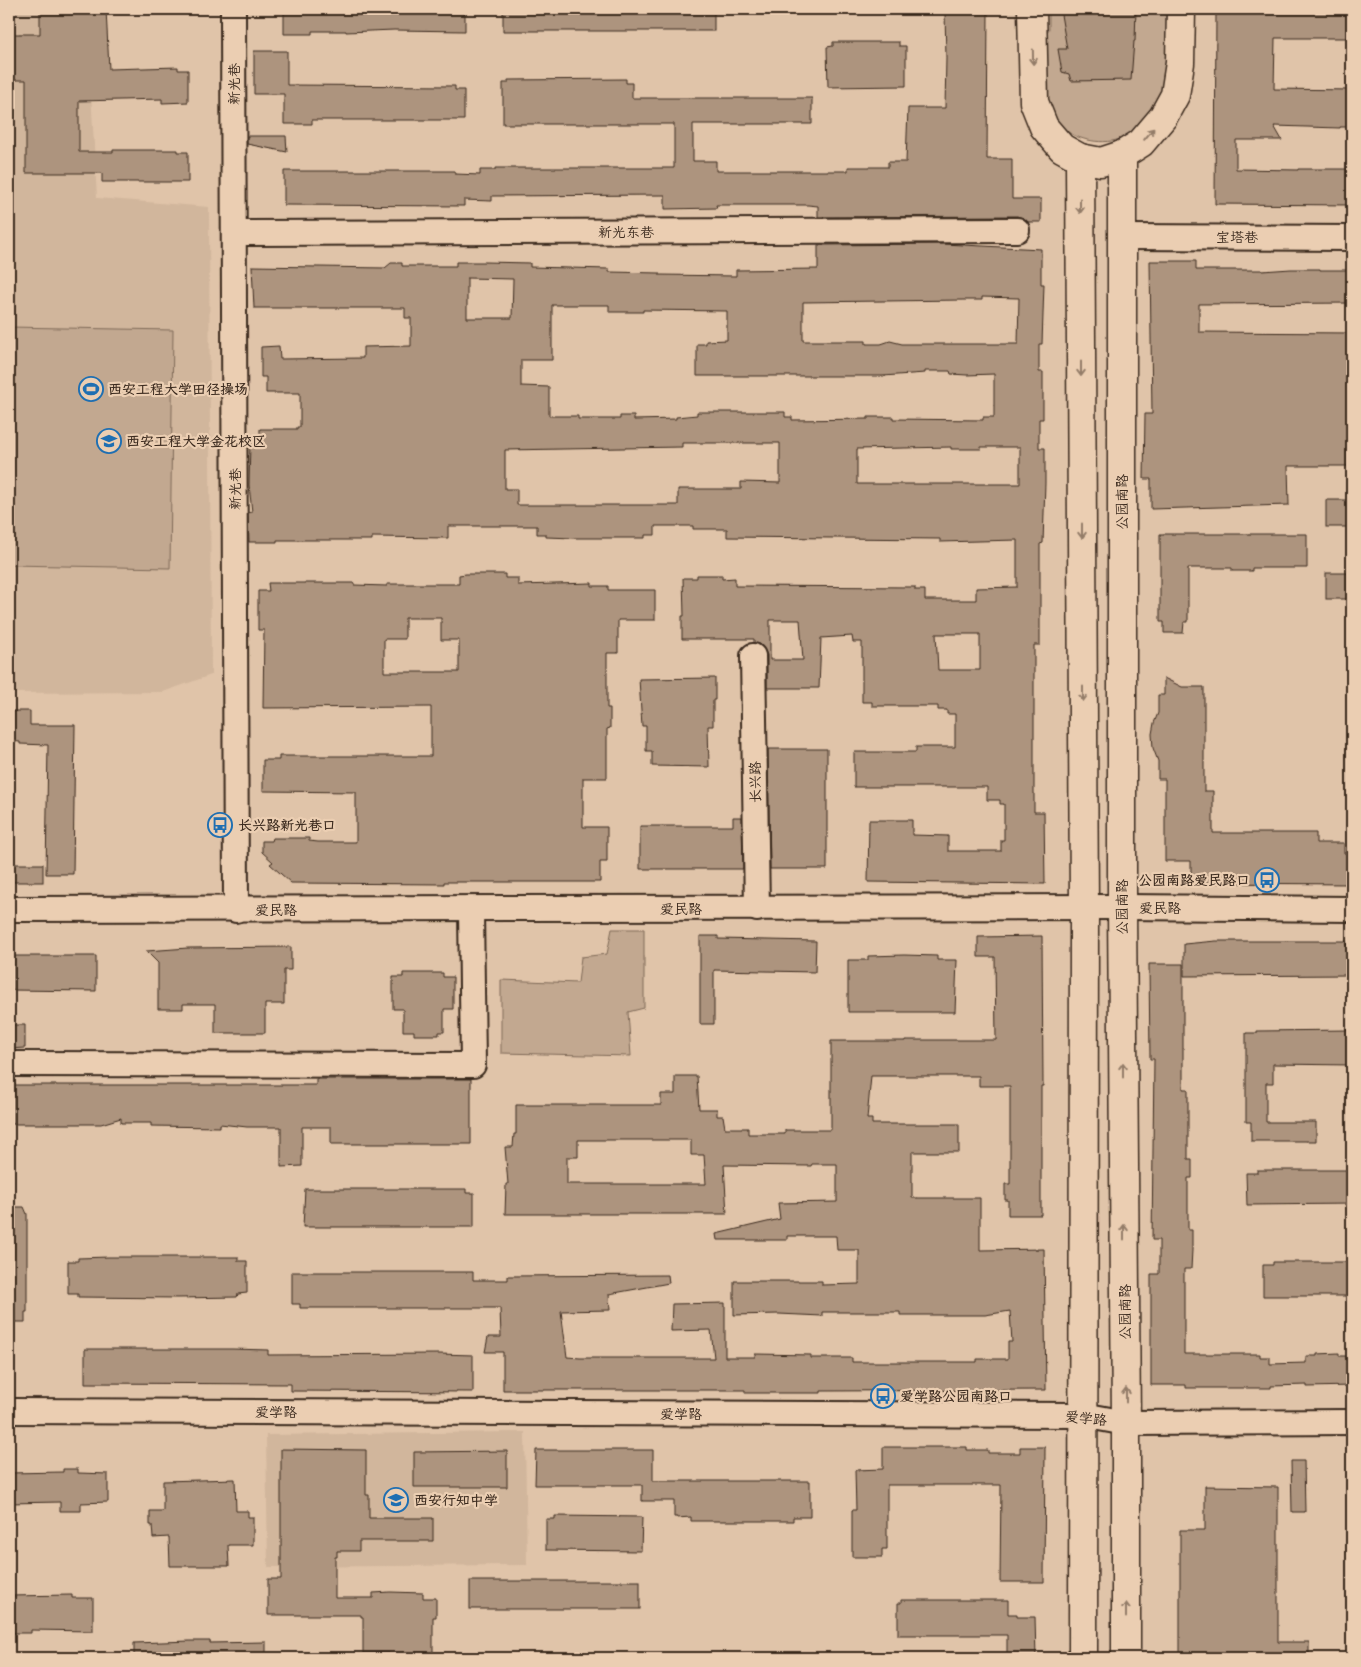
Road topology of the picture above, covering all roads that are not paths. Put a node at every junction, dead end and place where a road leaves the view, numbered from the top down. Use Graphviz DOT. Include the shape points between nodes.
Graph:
graph roads {
  1 [pos="233,9"];
  2 [pos="1032,9"];
  3 [pos="1181,9"];
  4 [pos="1122,156"];
  5 [pos="1080,158"];
  6 [pos="1017,230"];
  7 [pos="234,233"];
  8 [pos="1122,237"];
  9 [pos="1352,238"];
  10 [pos="753,656"];
  11 [pos="1122,907"];
  12 [pos="1084,908"];
  13 [pos="9,909"];
  14 [pos="757,909"];
  15 [pos="1352,909"];
  16 [pos="236,910"];
  17 [pos="471,910"];
  18 [pos="9,1064"];
  19 [pos="9,1411"];
  20 [pos="1084,1415"];
  21 [pos="1352,1422"];
  22 [pos="1126,1423"];
  23 [pos="1083,1658"];
  24 [pos="1126,1658"];
  1 -- 7 [label="street, 新光巷"];
  2 -- 5 [label="main road, one-way" via="1034,102 1044,127 1062,148"];
  4 -- 3 [label="main road, one-way" via="1141,143 1175,95 1180,63"];
  4 -- 5 [label="main road" via="1101,162"];
  4 -- 8 [label="main road, 公园南路"];
  5 -- 12 [label="main road, one-way"];
  6 -- 7 [label="street, 新光东巷"];
  7 -- 16 [label="street, 新光巷"];
  8 -- 9 [label="street, 宝塔巷"];
  8 -- 11 [label="main road, 公园南路"];
  10 -- 14 [label="street, 长兴路"];
  11 -- 12 [label="street, 爱民路"];
  11 -- 15 [label="street, 爱民路"];
  22 -- 11 [label="main road, 公园南路, one-way"];
  12 -- 14 [label="street, 爱民路"];
  12 -- 20 [label="main road"];
  13 -- 16 [label="street, 爱民路"];
  14 -- 17 [label="street, 爱民路"];
  16 -- 17 [label="street, 爱民路"];
  17 -- 18 [label="street" via="473,1065"];
  19 -- 20 [label="street, 爱学路"];
  20 -- 22 [label="street, 爱学路"];
  20 -- 23 [label="main road"];
  21 -- 22 [label="street, 爱学路"];
  24 -- 22 [label="main road, 公园南路, one-way"];
}
